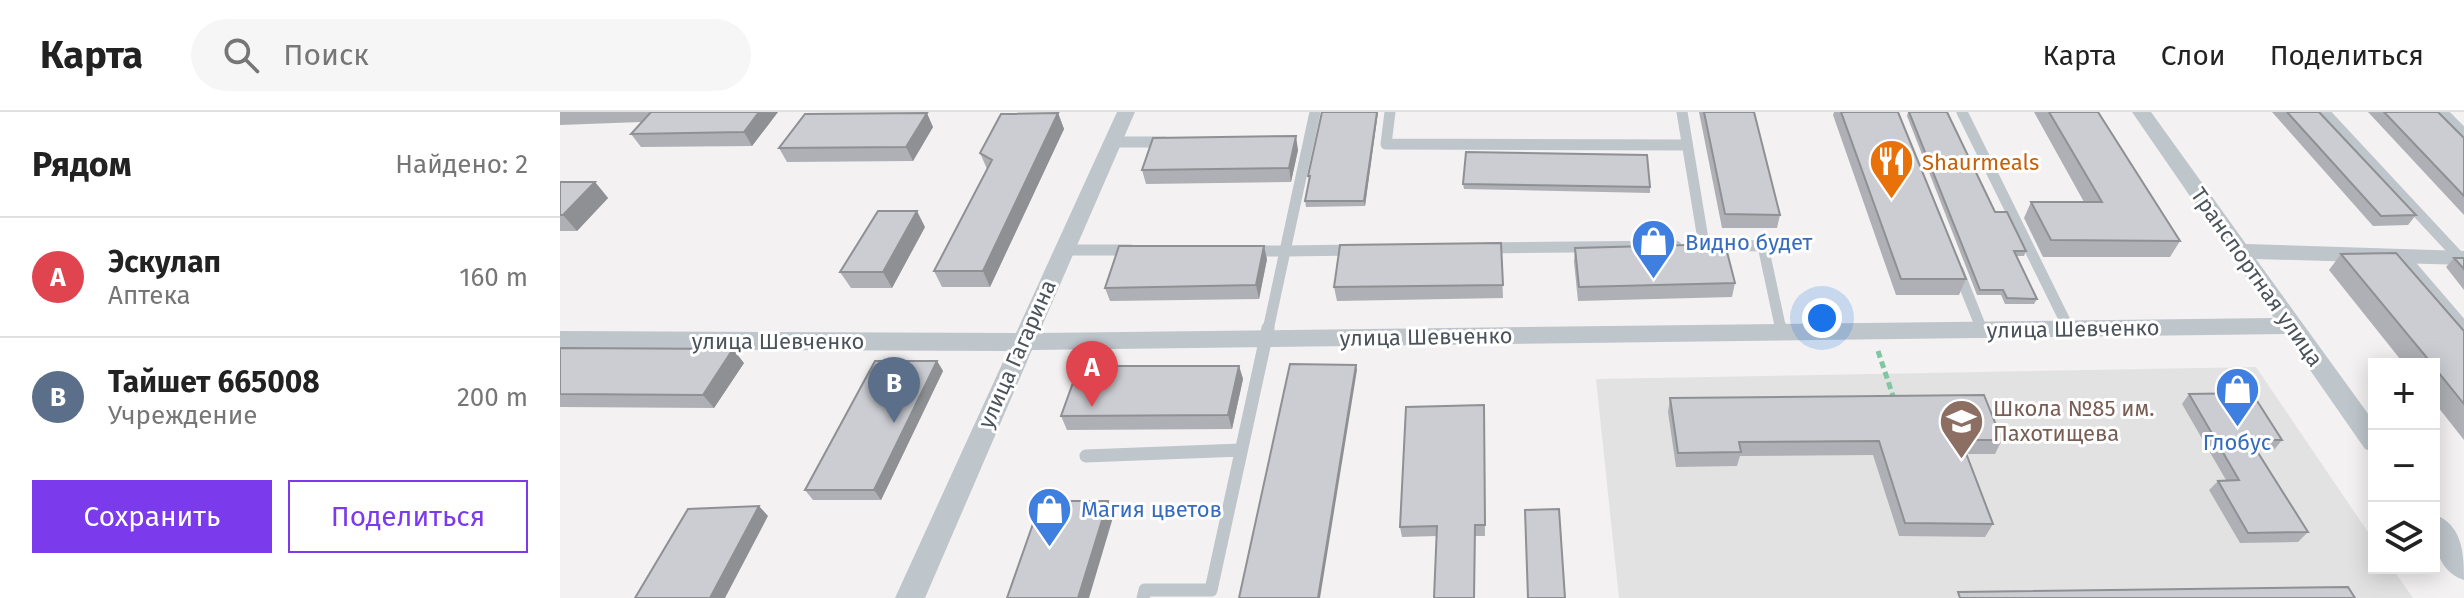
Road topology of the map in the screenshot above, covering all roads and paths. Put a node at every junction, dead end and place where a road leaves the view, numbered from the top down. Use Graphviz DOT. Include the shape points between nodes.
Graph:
graph roads {
  1 [pos="1126,112"];
  2 [pos="1315,112"];
  3 [pos="1390,112"];
  4 [pos="1682,112"];
  5 [pos="1962,112"];
  6 [pos="2141,112"];
  7 [pos="2324,112"];
  8 [pos="2442,112"];
  9 [pos="2464,134"];
  10 [pos="1294,141"];
  11 [pos="1309,141"];
  12 [pos="1112,142"];
  13 [pos="1173,142"];
  14 [pos="1687,145"];
  15 [pos="1712,245"];
  16 [pos="1475,248"];
  17 [pos="1063,250"];
  18 [pos="1142,250"];
  19 [pos="1364,250"];
  20 [pos="1237,251"];
  21 [pos="1285,251"];
  22 [pos="2238,251"];
  23 [pos="2403,256"];
  24 [pos="1954,257"];
  25 [pos="2462,258"];
  26 [pos="2291,326"];
  27 [pos="2464,327"];
  28 [pos="2069,329"];
  29 [pos="1982,330"];
  30 [pos="1871,332"];
  31 [pos="1782,333"];
  32 [pos="1265,339"];
  33 [pos="560,340"];
  34 [pos="1021,342"];
  35 [pos="1896,403"];
  36 [pos="2368,434"];
  37 [pos="1241,450"];
  38 [pos="1086,456"];
  39 [pos="2440,534"];
  40 [pos="2464,568"];
  41 [pos="910,598"];
  42 [pos="1143,598"];
  1 -- 12 [label="street, улица Гагарина"];
  2 -- 11 [label="lane"];
  3 -- 14 [label="lane" via="1386,144"];
  4 -- 14 [label="lane"];
  5 -- 28 [label="lane"];
  6 -- 22 [label="street, Транспортная улица"];
  7 -- 25 [label="lane"];
  8 -- 9 [label="lane"];
  10 -- 11 [label="lane"];
  11 -- 21 [label="lane"];
  12 -- 13 [label="lane"];
  12 -- 17 [label="street, улица Гагарина"];
  14 -- 15 [label="lane" via="1704,245"];
  15 -- 16 [label="lane"];
  15 -- 31 [label="lane" via="1763,246"];
  17 -- 18 [label="lane"];
  17 -- 34 [label="street, улица Гагарина"];
  19 -- 21 [label="lane"];
  20 -- 21 [label="lane"];
  21 -- 32 [label="lane"];
  22 -- 23 [label="street"];
  22 -- 26 [label="street, Транспортная улица"];
  23 -- 25 [label="street"];
  23 -- 27 [label="lane"];
  24 -- 29 [label="lane"];
  26 -- 28 [label="street, улица Шевченко"];
  26 -- 36 [label="street, Транспортная улица"];
  28 -- 29 [label="street, улица Шевченко"];
  29 -- 30 [label="street, улица Шевченко"];
  30 -- 31 [label="street, улица Шевченко"];
  30 -- 35 [label="path"];
  31 -- 32 [label="street, улица Шевченко"];
  32 -- 34 [label="street, улица Шевченко"];
  32 -- 37 [label="lane"];
  33 -- 34 [label="street, улица Шевченко"];
  34 -- 41 [label="street, улица Гагарина"];
  37 -- 38 [label="lane"];
  37 -- 42 [label="lane" via="1211,590 1145,590"];
  39 -- 40 [label="street"];
}
